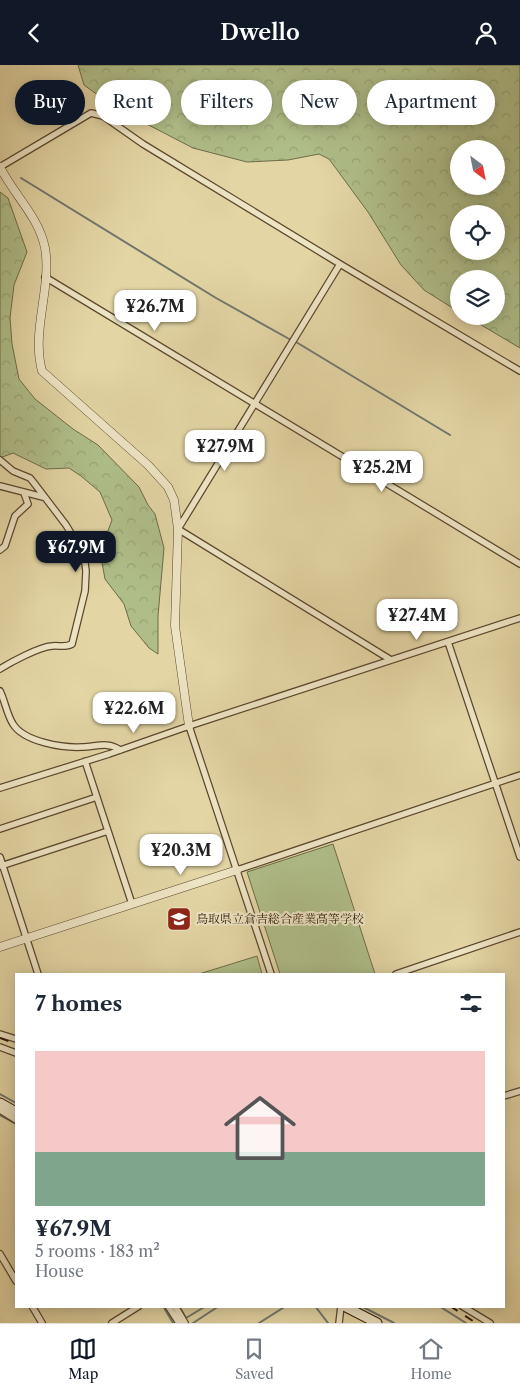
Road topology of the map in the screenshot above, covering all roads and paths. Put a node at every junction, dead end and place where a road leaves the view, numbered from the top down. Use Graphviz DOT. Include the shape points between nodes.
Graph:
graph roads {
  1 [pos="0,167"];
  2 [pos="340,264"];
  3 [pos="45,277"];
  4 [pos="520,371"];
  5 [pos="255,405"];
  6 [pos="0,460"];
  7 [pos="0,486"];
  8 [pos="24,493"];
  9 [pos="43,497"];
  10 [pos="178,529"];
  11 [pos="0,550"];
  12 [pos="520,564"];
  13 [pos="520,618"];
  14 [pos="448,642"];
  15 [pos="392,660"];
  16 [pos="0,669"];
  17 [pos="0,691"];
  18 [pos="189,726"];
  19 [pos="120,750"];
  20 [pos="85,761"];
  21 [pos="520,775"];
  22 [pos="496,783"];
  23 [pos="0,788"];
  24 [pos="97,797"];
  25 [pos="0,829"];
  26 [pos="108,831"];
  27 [pos="0,857"];
  28 [pos="520,857"];
  29 [pos="1,866"];
  30 [pos="237,870"];
  31 [pos="132,904"];
  32 [pos="520,932"];
  33 [pos="26,939"];
  34 [pos="0,947"];
  35 [pos="38,973"];
  36 [pos="271,973"];
  37 [pos="399,973"];
  38 [pos="0,1033"];
  39 [pos="15,1039"];
  40 [pos="0,1047"];
  41 [pos="15,1053"];
  42 [pos="520,1091"];
  43 [pos="505,1096"];
  44 [pos="0,1103"];
  45 [pos="0,1110"];
  46 [pos="15,1111"];
  47 [pos="15,1119"];
  48 [pos="0,1254"];
  49 [pos="15,1279"];
  50 [pos="33,1308"];
  51 [pos="136,1308"];
  52 [pos="169,1308"];
  53 [pos="176,1308"];
  54 [pos="342,1308"];
  55 [pos="346,1308"];
  56 [pos="465,1308"];
  57 [pos="42,1323"];
  58 [pos="112,1323"];
  59 [pos="178,1323"];
  60 [pos="185,1323"];
  61 [pos="339,1323"];
  62 [pos="377,1323"];
  63 [pos="490,1323"];
  1 -- 2 [label="street" via="91,113 103,116"];
  1 -- 3 [label="street" via="41,234 45,249"];
  2 -- 4 [label="street"];
  2 -- 5 [label="street"];
  3 -- 5 [label="street"];
  3 -- 10 [label="street" via="40,333 42,371 158,475 174,500"];
  5 -- 10 [label="street"];
  5 -- 12 [label="street"];
  6 -- 9 [label="street" via="19,475 30,478"];
  7 -- 8 [label="street"];
  8 -- 9 [label="street"];
  8 -- 11 [label="street" via="28,504 15,516 5,546"];
  9 -- 16 [label="street" via="66,525 86,562 85,591 75,635 70,646 50,646 13,660"];
  10 -- 15 [label="street"];
  10 -- 18 [label="street" via="175,626"];
  13 -- 14 [label="street"];
  14 -- 15 [label="street"];
  14 -- 22 [label="street"];
  15 -- 18 [label="street"];
  17 -- 19 [label="street" via="12,723 42,742 81,747 105,745"];
  18 -- 19 [label="street"];
  18 -- 30 [label="street"];
  19 -- 20 [label="street"];
  20 -- 23 [label="street"];
  20 -- 24 [label="street"];
  21 -- 22 [label="street"];
  22 -- 28 [label="street"];
  22 -- 30 [label="street"];
  24 -- 25 [label="street"];
  24 -- 26 [label="street"];
  26 -- 29 [label="street"];
  26 -- 31 [label="street"];
  27 -- 29 [label="street"];
  29 -- 33 [label="street"];
  30 -- 31 [label="street"];
  30 -- 36 [label="street"];
  31 -- 33 [label="street"];
  32 -- 37 [label="street"];
  33 -- 34 [label="street"];
  33 -- 35 [label="street"];
  38 -- 39 [label="street"];
  40 -- 41 [label="street"];
  42 -- 43 [label="street"];
  44 -- 46 [label="main road"];
  45 -- 47 [label="street"];
  48 -- 49 [label="street"];
  50 -- 57 [label="street"];
  51 -- 58 [label="street"];
  52 -- 59 [label="street"];
  53 -- 60 [label="street"];
  54 -- 61 [label="street"];
  55 -- 62 [label="main road"];
  56 -- 63 [label="street"];
}
